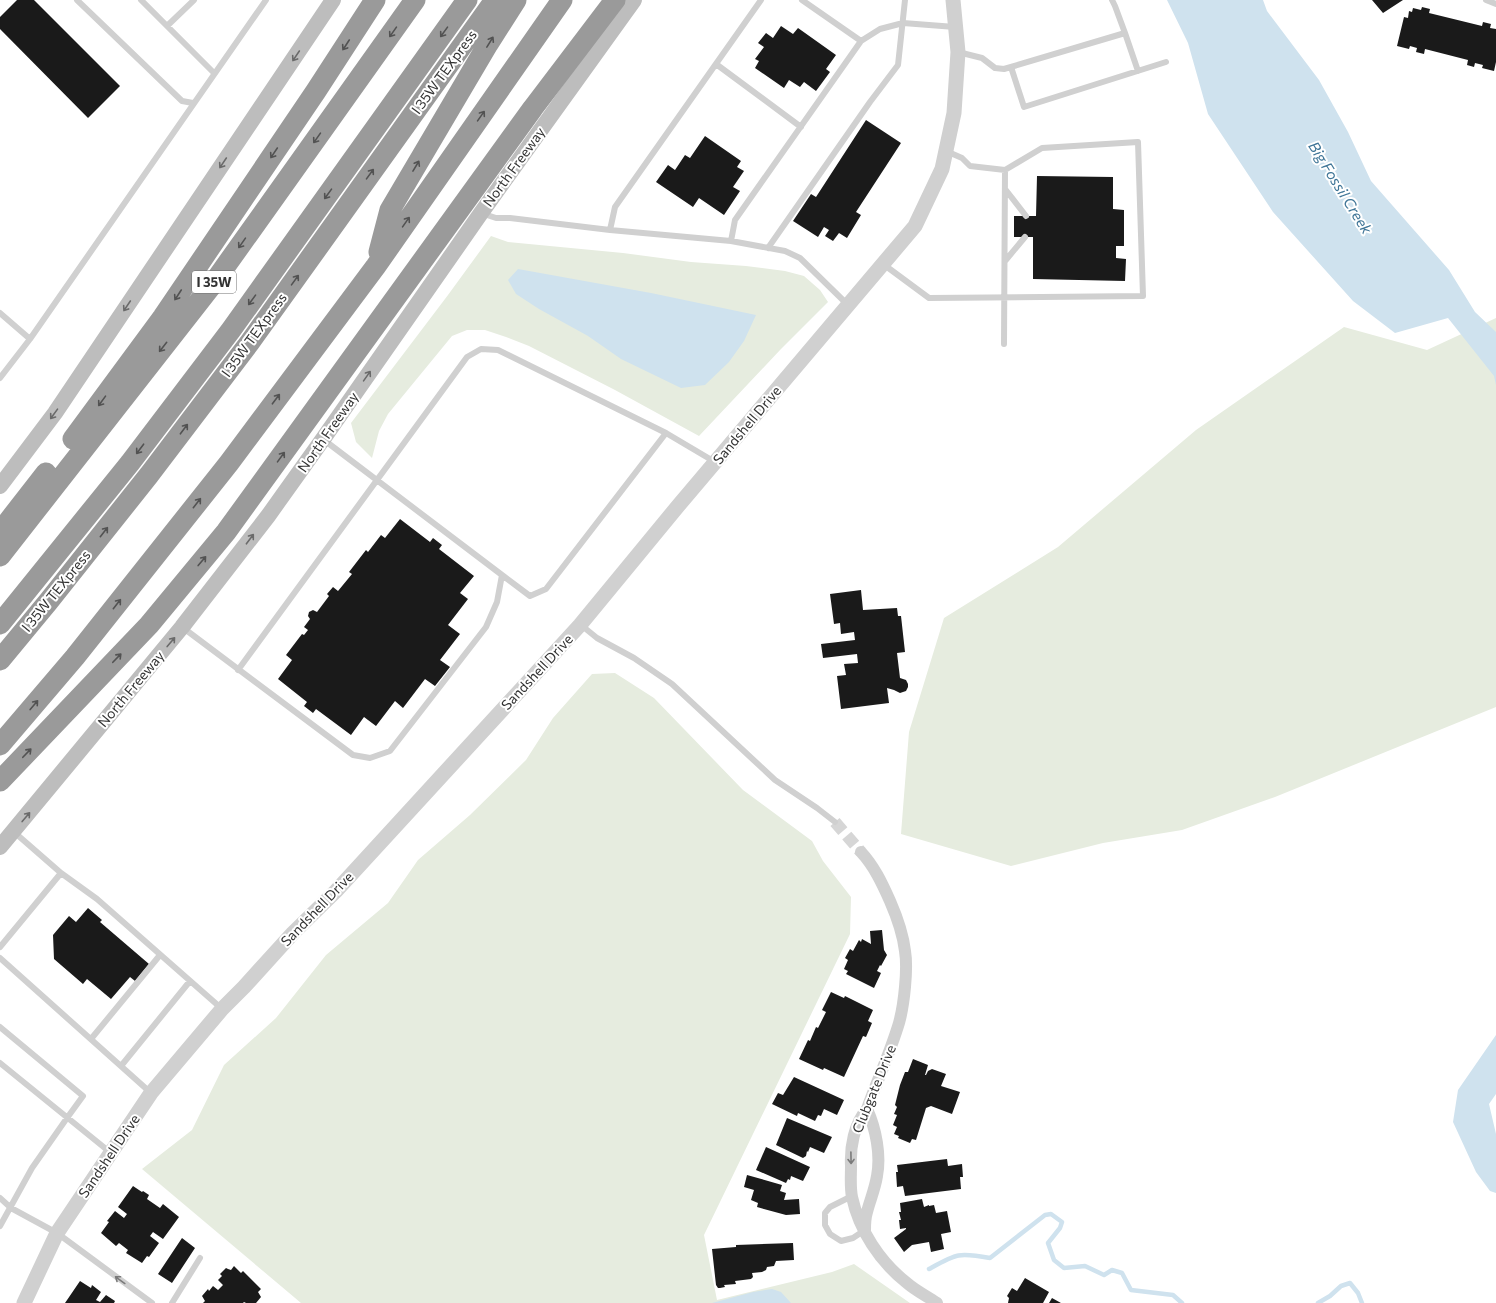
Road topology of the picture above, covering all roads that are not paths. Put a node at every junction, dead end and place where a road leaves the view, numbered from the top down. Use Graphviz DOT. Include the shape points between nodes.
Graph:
graph roads {
  1 [pos="77,0"];
  2 [pos="141,0"];
  3 [pos="194,0"];
  4 [pos="266,0"];
  5 [pos="333,0"];
  6 [pos="375,0"];
  7 [pos="415,0"];
  8 [pos="467,0"];
  9 [pos="495,0"];
  10 [pos="516,0"];
  11 [pos="562,0"];
  12 [pos="615,0"];
  13 [pos="634,0"];
  14 [pos="761,0"];
  15 [pos="802,0"];
  16 [pos="905,0"];
  17 [pos="954,0"];
  18 [pos="1112,0"];
  19 [pos="1486,0"];
  20 [pos="1496,4"];
  21 [pos="903,23"];
  22 [pos="167,26"];
  23 [pos="956,27"];
  24 [pos="1125,33"];
  25 [pos="861,41"];
  26 [pos="958,52"];
  27 [pos="1166,62"];
  28 [pos="716,64"];
  29 [pos="1011,67"];
  30 [pos="1138,70"];
  31 [pos="214,73"];
  32 [pos="193,104"];
  33 [pos="801,127"];
  34 [pos="946,150"];
  35 [pos="1005,170"];
  36 [pos="1005,189"];
  37 [pos="481,213"];
  38 [pos="1026,216"];
  39 [pos="610,230"];
  40 [pos="1025,237"];
  41 [pos="731,241"];
  42 [pos="768,248"];
  43 [pos="1005,261"];
  44 [pos="883,264"];
  45 [pos="376,266"];
  46 [pos="1005,297"];
  47 [pos="848,305"];
  48 [pos="0,313"];
  49 [pos="30,339"];
  50 [pos="1004,344"];
  51 [pos="0,378"];
  52 [pos="666,433"];
  53 [pos="323,439"];
  54 [pos="715,462"];
  55 [pos="377,479"];
  56 [pos="0,486"];
  57 [pos="0,532"];
  58 [pos="0,556"];
  59 [pos="502,575"];
  60 [pos="0,624"];
  61 [pos="580,625"];
  62 [pos="182,627"];
  63 [pos="0,660"];
  64 [pos="238,670"];
  65 [pos="0,746"];
  66 [pos="0,781"];
  67 [pos="835,822"];
  68 [pos="14,832"];
  69 [pos="0,847"];
  70 [pos="860,852"];
  71 [pos="61,873"];
  72 [pos="0,948"];
  73 [pos="160,955"];
  74 [pos="0,958"];
  75 [pos="190,981"];
  76 [pos="222,1009"];
  77 [pos="0,1027"];
  78 [pos="90,1039"];
  79 [pos="0,1063"];
  80 [pos="121,1066"];
  81 [pos="151,1093"];
  82 [pos="867,1110"];
  83 [pos="67,1118"];
  84 [pos="110,1153"];
  85 [pos="852,1196"];
  86 [pos="0,1198"];
  87 [pos="10,1208"];
  88 [pos="0,1226"];
  89 [pos="865,1230"];
  90 [pos="57,1233"];
  91 [pos="200,1258"];
  92 [pos="24,1303"];
  93 [pos="152,1303"];
  94 [pos="172,1303"];
  95 [pos="937,1303"];
  1 -- 32 [label="lane" via="182,101"];
  2 -- 22 [label="lane"];
  3 -- 22 [label="lane"];
  4 -- 31 [label="lane"];
  5 -- 56 [label="main road, one-way" via="55,413"];
  6 -- 57 [label="highway, one-way" via="163,317"];
  7 -- 58 [label="highway, I 35W, one-way" via="212,285"];
  8 -- 60 [label="highway, I 35W TEXpress, one-way" via="231,330 130,463"];
  63 -- 9 [label="highway, I 35W TEXpress, one-way" via="149,475 250,342"];
  45 -- 10 [label="highway, one-way" via="390,210"];
  45 -- 11 [label="highway, one-way"];
  66 -- 12 [label="highway, one-way" via="149,624 226,532 533,108"];
  13 -- 37 [label="main road, North Freeway"];
  14 -- 28 [label="lane"];
  15 -- 25 [label="lane"];
  16 -- 21 [label="lane"];
  17 -- 23 [label="street, Sandshell Drive"];
  18 -- 24 [label="lane"];
  19 -- 20 [label="lane"];
  21 -- 23 [label="lane"];
  21 -- 25 [label="lane" via="880,29"];
  21 -- 42 [label="lane" via="898,64"];
  22 -- 31 [label="lane"];
  23 -- 26 [label="street, Sandshell Drive"];
  24 -- 29 [label="lane"];
  24 -- 30 [label="lane"];
  25 -- 33 [label="lane"];
  26 -- 29 [label="lane" via="982,58 995,68"];
  26 -- 34 [label="street, Sandshell Drive" via="954,113"];
  27 -- 30 [label="lane"];
  28 -- 33 [label="lane"];
  28 -- 39 [label="lane" via="615,207"];
  29 -- 30 [label="lane" via="1024,107"];
  31 -- 32 [label="lane"];
  32 -- 49 [label="lane"];
  33 -- 41 [label="lane" via="735,220"];
  34 -- 35 [label="lane" via="962,158 970,166"];
  34 -- 44 [label="street, Sandshell Drive" via="942,168 915,226"];
  35 -- 36 [label="lane"];
  35 -- 46 [label="lane" via="1042,148 1138,142 1143,296"];
  36 -- 38 [label="lane"];
  36 -- 43 [label="lane"];
  37 -- 39 [label="lane" via="496,218"];
  53 -- 37 [label="main road, North Freeway, one-way"];
  39 -- 41 [label="lane"];
  40 -- 43 [label="lane"];
  41 -- 42 [label="lane"];
  42 -- 47 [label="lane" via="785,251 800,258"];
  43 -- 46 [label="lane"];
  44 -- 46 [label="lane" via="929,298"];
  44 -- 47 [label="street, Sandshell Drive"];
  65 -- 45 [label="highway, one-way" via="75,657 224,469"];
  46 -- 50 [label="lane"];
  47 -- 54 [label="street, Sandshell Drive"];
  48 -- 49 [label="lane"];
  49 -- 51 [label="lane"];
  52 -- 54 [label="lane"];
  52 -- 55 [label="lane" via="498,350 481,349 467,357"];
  52 -- 59 [label="lane" via="546,589 530,596"];
  53 -- 55 [label="lane"];
  62 -- 53 [label="main road, North Freeway, one-way" via="268,516"];
  54 -- 61 [label="street, Sandshell Drive"];
  55 -- 59 [label="lane"];
  55 -- 64 [label="lane"];
  59 -- 64 [label="lane" via="497,602 486,627 390,751 383,754 370,758 353,755"];
  61 -- 67 [label="lane" via="672,684 775,780"];
  61 -- 76 [label="street, Sandshell Drive" via="336,891"];
  62 -- 64 [label="lane"];
  68 -- 62 [label="main road, North Freeway, one-way"];
  68 -- 69 [label="main road, North Freeway"];
  68 -- 71 [label="lane"];
  70 -- 82 [label="street, Clubgate Drive" via="879,877 897,916 906,952 904,997 899,1022"];
  71 -- 72 [label="lane"];
  71 -- 73 [label="lane" via="97,898"];
  73 -- 75 [label="lane"];
  73 -- 78 [label="lane"];
  74 -- 78 [label="lane"];
  75 -- 76 [label="lane"];
  75 -- 80 [label="lane"];
  76 -- 81 [label="street, Sandshell Drive"];
  77 -- 83 [label="lane" via="83,1096"];
  78 -- 80 [label="lane"];
  79 -- 83 [label="lane"];
  80 -- 81 [label="lane"];
  81 -- 84 [label="street, Sandshell Drive"];
  82 -- 85 [label="street, Clubgate Drive, one-way" via="860,1117 850,1150"];
  82 -- 89 [label="street" via="871,1118 879,1161"];
  83 -- 84 [label="lane"];
  83 -- 87 [label="lane" via="32,1168"];
  84 -- 90 [label="street, Sandshell Drive"];
  85 -- 89 [label="street, Clubgate Drive" via="857,1215"];
  85 -- 89 [label="lane" via="830,1207 825,1213 824,1225 830,1234 841,1240 853,1238"];
  86 -- 87 [label="lane"];
  87 -- 88 [label="lane"];
  87 -- 90 [label="lane"];
  89 -- 95 [label="street, Clubgate Drive" via="873,1247 896,1274"];
  90 -- 92 [label="street, Sandshell Drive"];
  93 -- 90 [label="lane, one-way"];
  91 -- 94 [label="lane"];
}
